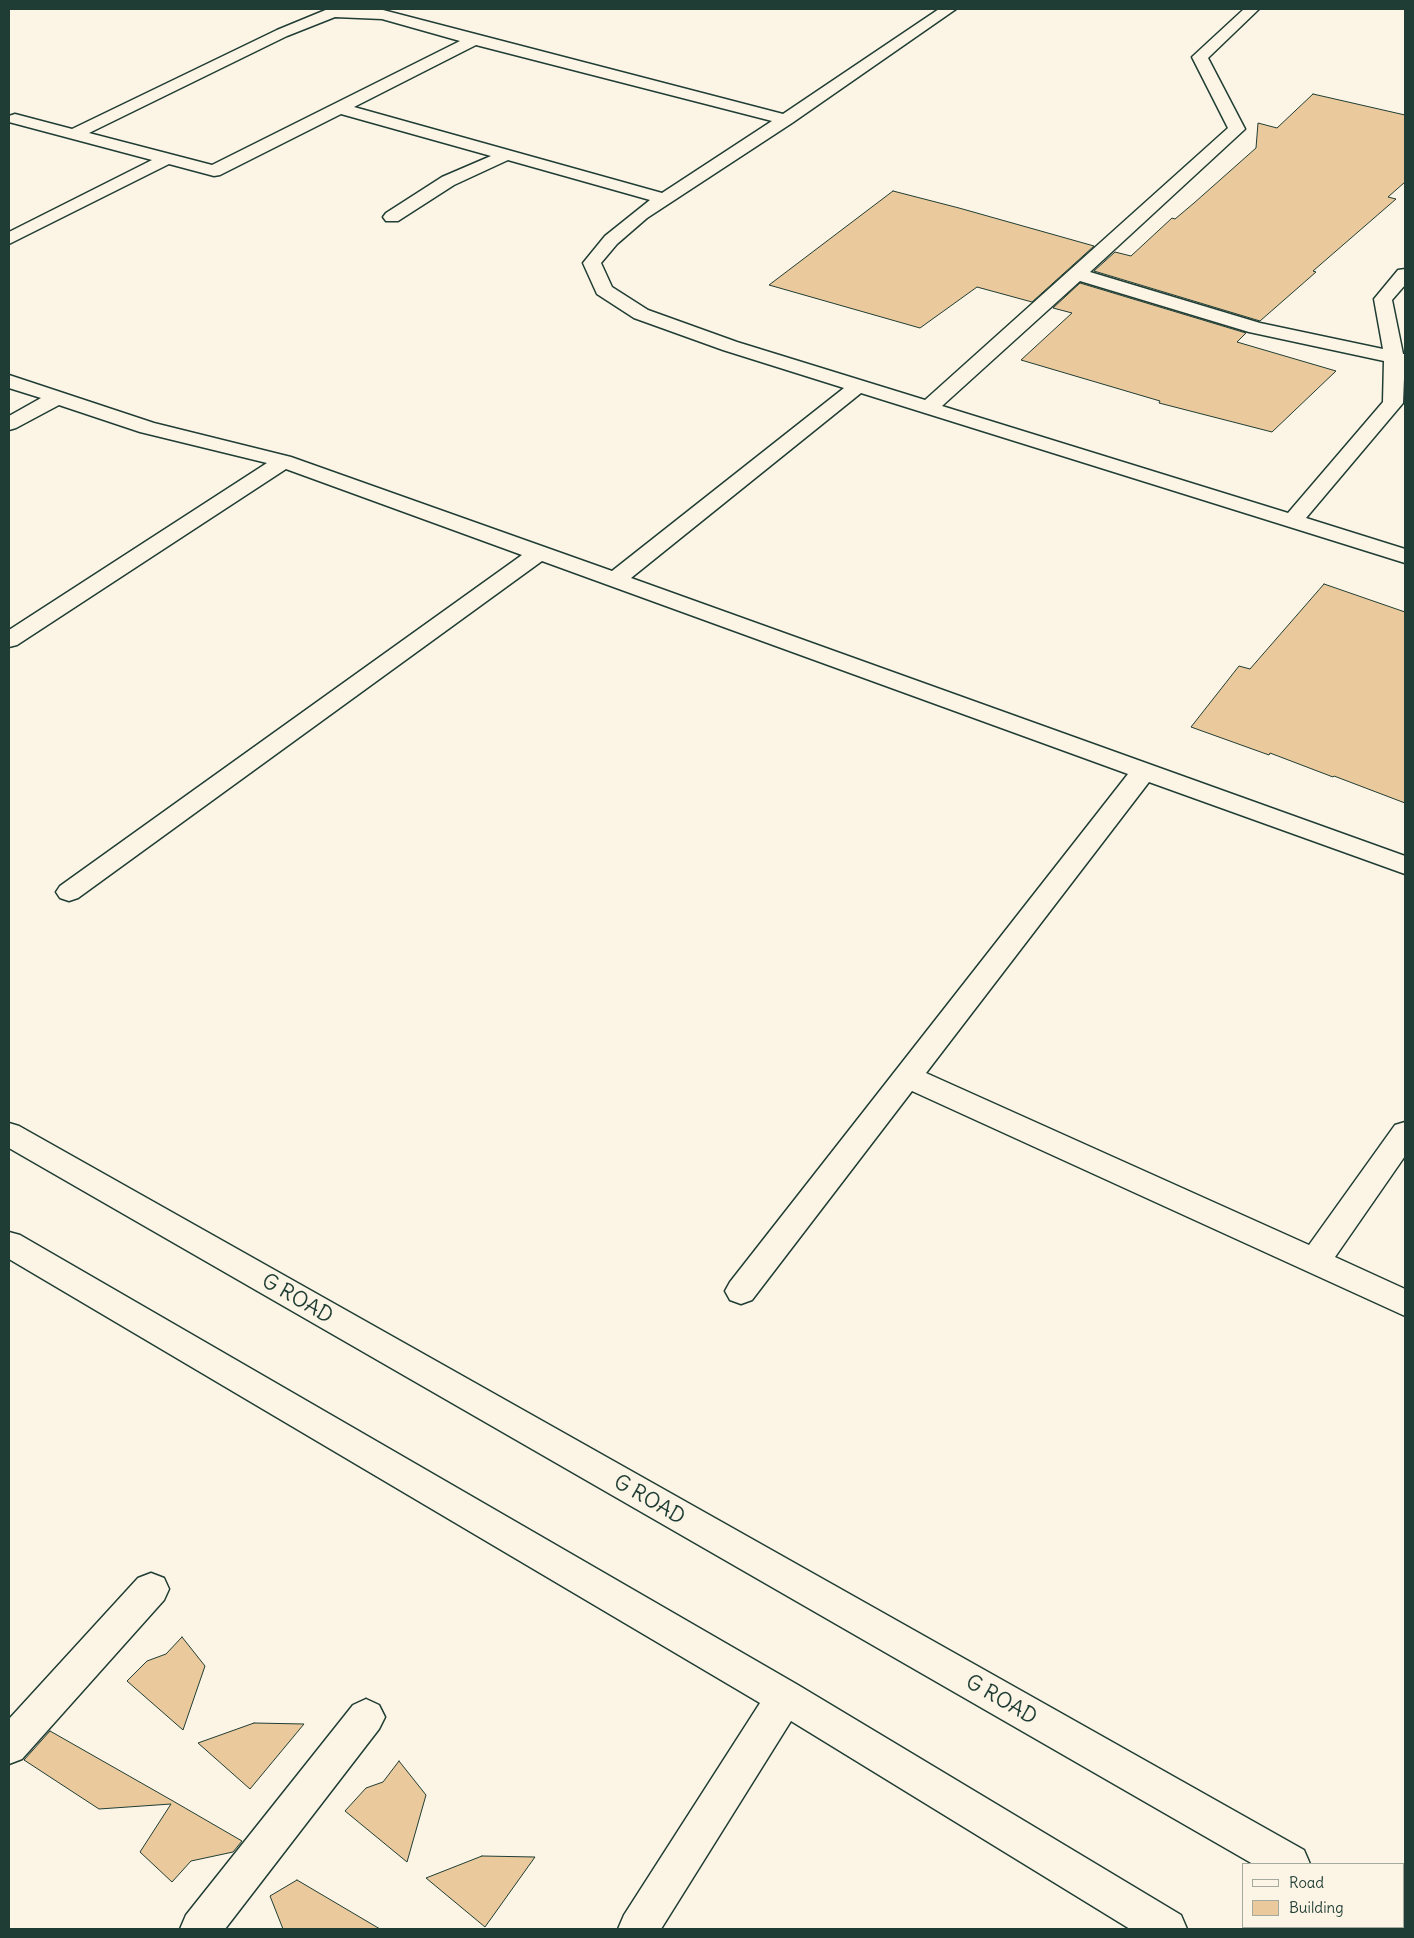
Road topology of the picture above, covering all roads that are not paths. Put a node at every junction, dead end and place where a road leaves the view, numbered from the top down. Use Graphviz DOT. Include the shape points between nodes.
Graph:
graph roads {
  1 [pos="949,9"];
  2 [pos="1252,9"];
  3 [pos="474,40"];
  4 [pos="339,108"];
  5 [pos="15,119"];
  6 [pos="786,120"];
  7 [pos="74,134"];
  8 [pos="506,155"];
  9 [pos="167,159"];
  10 [pos="664,199"];
  11 [pos="392,217"];
  12 [pos="9,239"];
  13 [pos="1076,274"];
  14 [pos="1405,274"];
  15 [pos="1400,359"];
  16 [pos="9,381"];
  17 [pos="857,387"];
  18 [pos="58,398"];
  19 [pos="928,408"];
  20 [pos="9,424"];
  21 [pos="284,460"];
  22 [pos="1292,521"];
  23 [pos="539,553"];
  24 [pos="1405,556"];
  25 [pos="615,580"];
  26 [pos="9,640"];
  27 [pos="1144,771"];
  28 [pos="1405,865"];
  29 [pos="69,892"];
  30 [pos="908,1077"];
  31 [pos="1405,1133"];
  32 [pos="9,1134"];
  33 [pos="9,1244"];
  34 [pos="1314,1262"];
  35 [pos="741,1291"];
  36 [pos="1405,1303"];
  37 [pos="151,1589"];
  38 [pos="785,1696"];
  39 [pos="366,1717"];
  40 [pos="9,1746"];
  41 [pos="1288,1863"];
  42 [pos="200,1929"];
  43 [pos="638,1929"];
  44 [pos="1167,1929"];
  1 -- 6 [label="street"];
  2 -- 13 [label="street" via="1200,57 1237,129"];
  3 -- 4 [label="street"];
  3 -- 6 [label="street"];
  3 -- 7 [label="street" via="383,16 333,12 282,33"];
  4 -- 8 [label="street"];
  4 -- 9 [label="street" via="214,171"];
  5 -- 7 [label="street"];
  6 -- 10 [label="street"];
  7 -- 9 [label="street"];
  8 -- 10 [label="street"];
  8 -- 11 [label="street" via="448,181"];
  9 -- 12 [label="street"];
  10 -- 17 [label="street" via="610,240 592,264 604,290 641,314"];
  13 -- 15 [label="street" via="1256,328"];
  13 -- 19 [label="street"];
  14 -- 15 [label="street" via="1383,299"];
  15 -- 22 [label="street" via="1393,403"];
  16 -- 18 [label="street"];
  17 -- 19 [label="street"];
  17 -- 25 [label="street"];
  18 -- 20 [label="street"];
  18 -- 21 [label="street" via="147,428"];
  19 -- 22 [label="street"];
  21 -- 23 [label="street"];
  21 -- 26 [label="street"];
  22 -- 24 [label="street"];
  23 -- 25 [label="street"];
  23 -- 29 [label="street"];
  25 -- 27 [label="street"];
  27 -- 28 [label="street"];
  27 -- 30 [label="street"];
  30 -- 34 [label="street"];
  30 -- 35 [label="street"];
  31 -- 34 [label="street"];
  32 -- 41 [label="street, G ROAD"];
  33 -- 38 [label="street"];
  34 -- 36 [label="street"];
  37 -- 40 [label="street"];
  38 -- 43 [label="street"];
  38 -- 44 [label="street"];
  39 -- 42 [label="street"];
}
